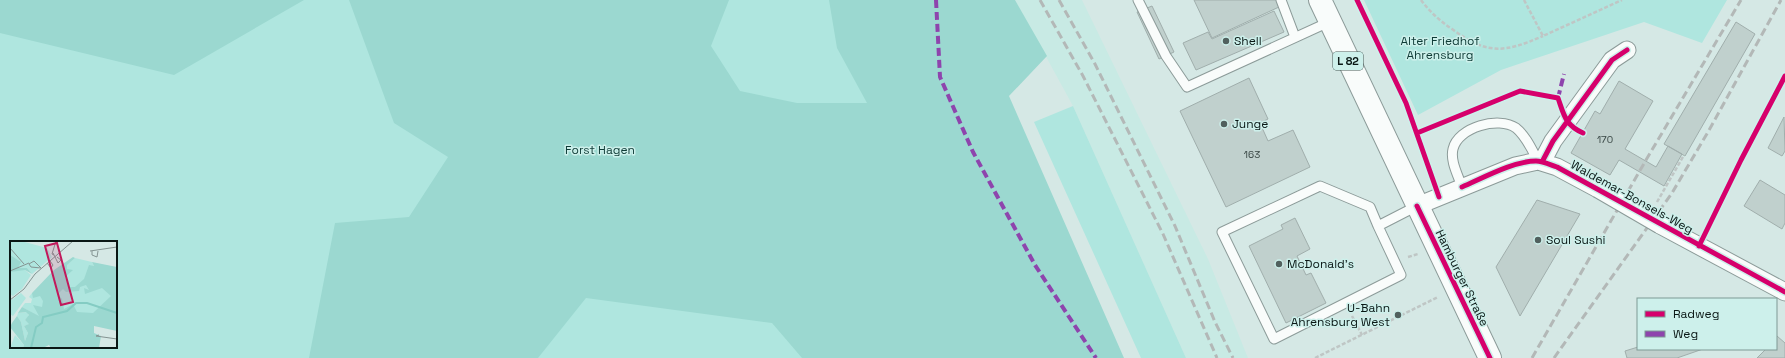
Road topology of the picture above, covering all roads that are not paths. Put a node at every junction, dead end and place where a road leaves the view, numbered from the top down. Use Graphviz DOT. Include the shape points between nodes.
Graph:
graph roads {
  1 [pos="1138,0"];
  2 [pos="1281,0"];
  3 [pos="1320,0"];
  4 [pos="1329,22"];
  5 [pos="1295,37"];
  6 [pos="1627,50"];
  7 [pos="1540,162"];
  8 [pos="1462,187"];
  9 [pos="1417,206"];
  10 [pos="1378,226"];
  11 [pos="1785,292"];
  12 [pos="1490,358"];
  1 -- 5 [label="lane" via="1166,56 1187,87"];
  2 -- 5 [label="lane"];
  3 -- 4 [label="main road, Hamburger Straße / L 82"];
  4 -- 5 [label="lane"];
  4 -- 9 [label="main road, Hamburger Straße / L 82"];
  6 -- 7 [label="street" via="1612,60"];
  7 -- 8 [label="street" via="1515,166"];
  7 -- 8 [label="lane" via="1525,138 1515,128 1495,123 1473,129 1462,134 1453,148 1452,159"];
  7 -- 11 [label="street, Waldemar-Bonsels-Weg, bridge" via="1557,167"];
  8 -- 9 [label="street"];
  9 -- 10 [label="lane"];
  9 -- 12 [label="main road, Hamburger Straße / L 82"];
  10 -- 10 [label="lane" via="1370,207 1320,186 1222,232 1274,339 1401,275"];
}
